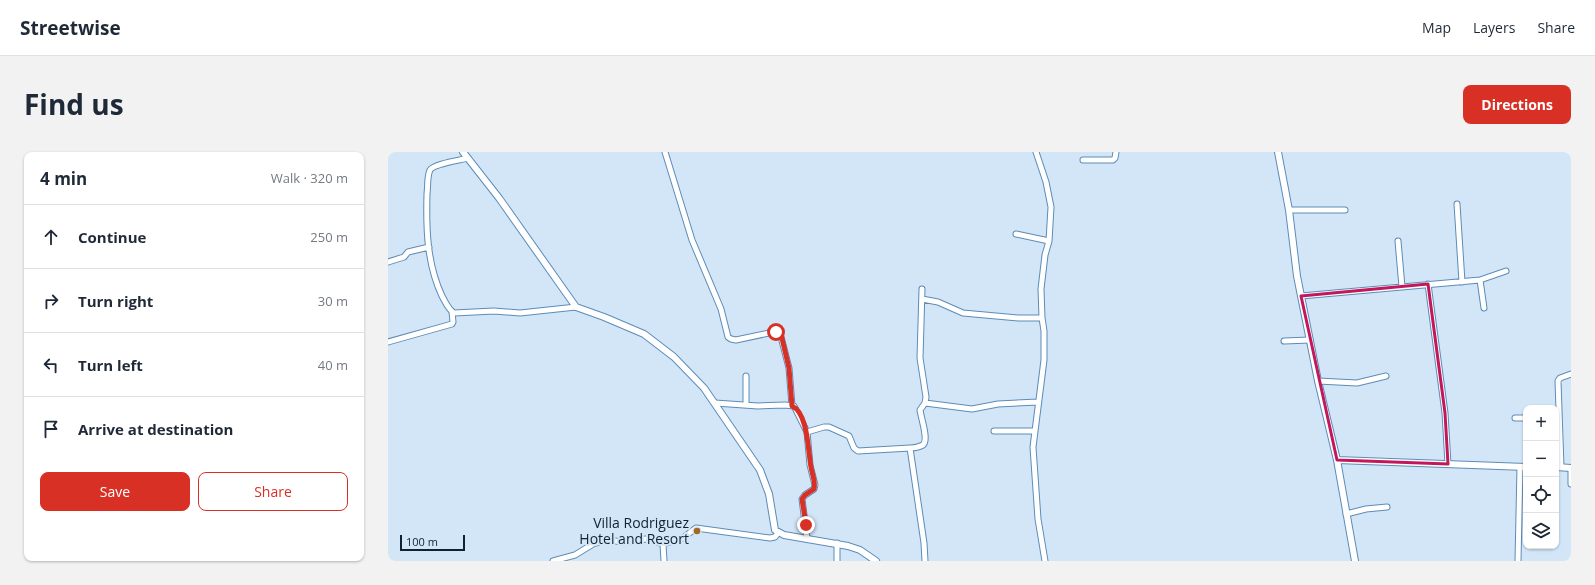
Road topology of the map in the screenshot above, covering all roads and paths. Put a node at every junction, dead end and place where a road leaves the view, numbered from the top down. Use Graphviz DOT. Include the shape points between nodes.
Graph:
graph roads {
  1 [pos="463,152"];
  2 [pos="665,152"];
  3 [pos="1036,152"];
  4 [pos="1116,152"];
  5 [pos="1278,152"];
  6 [pos="468,158"];
  7 [pos="1083,160"];
  8 [pos="1457,204"];
  9 [pos="1289,210"];
  10 [pos="1345,210"];
  11 [pos="1016,234"];
  12 [pos="1049,241"];
  13 [pos="1398,241"];
  14 [pos="429,247"];
  15 [pos="388,262"];
  16 [pos="1506,271"];
  17 [pos="1480,280"];
  18 [pos="1462,282"];
  19 [pos="1428,284"];
  20 [pos="1402,287"];
  21 [pos="922,289"];
  22 [pos="1301,296"];
  23 [pos="922,299"];
  24 [pos="576,307"];
  25 [pos="1484,308"];
  26 [pos="452,312"];
  27 [pos="1042,318"];
  28 [pos="1310,340"];
  29 [pos="1284,341"];
  30 [pos="388,342"];
  31 [pos="1571,374"];
  32 [pos="746,376"];
  33 [pos="1386,376"];
  34 [pos="1318,381"];
  35 [pos="1038,402"];
  36 [pos="715,403"];
  37 [pos="925,403"];
  38 [pos="746,405"];
  39 [pos="1558,405"];
  40 [pos="792,406"];
  41 [pos="1515,418"];
  42 [pos="1523,418"];
  43 [pos="994,431"];
  44 [pos="1034,431"];
  45 [pos="807,432"];
  46 [pos="910,448"];
  47 [pos="1337,460"];
  48 [pos="1448,464"];
  49 [pos="1523,467"];
  50 [pos="1559,467"];
  51 [pos="1571,468"];
  52 [pos="1571,484"];
  53 [pos="1387,507"];
  54 [pos="1346,514"];
  55 [pos="778,533"];
  56 [pos="807,539"];
  57 [pos="837,543"];
  58 [pos="663,544"];
  59 [pos="553,561"];
  60 [pos="664,561"];
  61 [pos="837,561"];
  62 [pos="876,561"];
  63 [pos="925,561"];
  64 [pos="1045,561"];
  65 [pos="1355,561"];
  66 [pos="1518,561"];
  1 -- 6 [label="street"];
  2 -- 40 [label="street" via="692,240 721,309 728,337 736,340 780,333 789,368"];
  3 -- 12 [label="street" via="1050,201"];
  4 -- 7 [label="street" via="1113,160"];
  5 -- 9 [label="street"];
  6 -- 14 [label="street" via="434,166 430,170 426,214"];
  6 -- 24 [label="street"];
  8 -- 18 [label="street"];
  9 -- 10 [label="street"];
  9 -- 22 [label="street"];
  11 -- 12 [label="street"];
  12 -- 27 [label="street" via="1041,289"];
  13 -- 20 [label="street"];
  14 -- 15 [label="street" via="408,252 404,257"];
  14 -- 26 [label="street" via="432,268"];
  16 -- 17 [label="street"];
  17 -- 18 [label="street"];
  17 -- 25 [label="street"];
  18 -- 19 [label="street"];
  19 -- 20 [label="street"];
  19 -- 48 [label="street" via="1446,413"];
  20 -- 22 [label="street"];
  21 -- 23 [label="street"];
  22 -- 28 [label="street"];
  23 -- 27 [label="street" via="938,302 963,313"];
  23 -- 37 [label="street" via="920,358 926,390"];
  24 -- 26 [label="street" via="520,312"];
  24 -- 36 [label="street" via="649,337 692,374"];
  26 -- 30 [label="street" via="452,324"];
  27 -- 35 [label="street" via="1044,350"];
  28 -- 29 [label="street"];
  28 -- 34 [label="street"];
  31 -- 39 [label="street" via="1558,381"];
  32 -- 38 [label="street"];
  33 -- 34 [label="street" via="1361,382"];
  34 -- 47 [label="street"];
  35 -- 37 [label="street" via="998,404 972,409"];
  35 -- 44 [label="street"];
  36 -- 38 [label="street"];
  36 -- 55 [label="street" via="760,470 768,494 774,528"];
  37 -- 46 [label="street" via="920,410 925,442 921,446"];
  38 -- 40 [label="street"];
  40 -- 45 [label="street" via="796,408"];
  41 -- 42 [label="street"];
  43 -- 44 [label="street"];
  44 -- 64 [label="street" via="1033,459 1038,519"];
  45 -- 46 [label="street" via="828,426 849,436 858,451"];
  45 -- 56 [label="street" via="810,466 815,485 802,499"];
  46 -- 63 [label="street"];
  47 -- 48 [label="street"];
  47 -- 54 [label="street"];
  48 -- 49 [label="street"];
  49 -- 66 [label="street"];
  50 -- 51 [label="street"];
  51 -- 52 [label="street"];
  53 -- 54 [label="street"];
  54 -- 65 [label="street"];
  55 -- 56 [label="street"];
  55 -- 58 [label="street" via="773,538 696,528 683,538"];
  56 -- 57 [label="street"];
  57 -- 61 [label="street"];
  57 -- 62 [label="street" via="854,548"];
  58 -- 59 [label="street" via="646,539 623,542 607,540 593,544 569,557"];
  58 -- 60 [label="street"];
}
